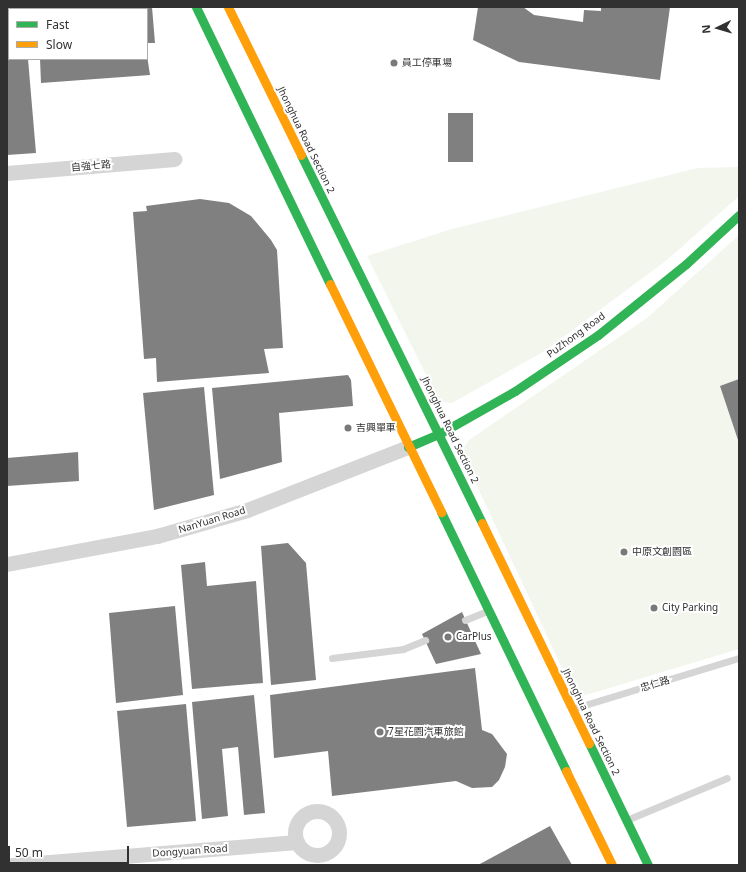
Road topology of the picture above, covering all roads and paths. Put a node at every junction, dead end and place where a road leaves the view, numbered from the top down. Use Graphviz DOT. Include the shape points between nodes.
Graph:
graph roads {
  1 [pos="196,7"];
  2 [pos="228,7"];
  3 [pos="174,159"];
  4 [pos="7,173"];
  5 [pos="739,215"];
  6 [pos="439,434"];
  7 [pos="408,447"];
  8 [pos="7,564"];
  9 [pos="489,611"];
  10 [pos="465,620"];
  11 [pos="425,640"];
  12 [pos="332,658"];
  13 [pos="739,658"];
  14 [pos="572,709"];
  15 [pos="727,778"];
  16 [pos="626,820"];
  17 [pos="297,842"];
  18 [pos="126,860"];
  19 [pos="12,865"];
  20 [pos="612,865"];
  21 [pos="648,865"];
  1 -- 7 [label="main road"];
  2 -- 6 [label="main road, Jhonghua Road Section 2"];
  3 -- 4 [label="street, 自強七路"];
  5 -- 6 [label="main road, PuZhong Road" via="686,264 598,335 515,392"];
  6 -- 7 [label="main road, PuZhong Road"];
  6 -- 14 [label="main road, Jhonghua Road Section 2"];
  7 -- 8 [label="street, NanYuan Road" via="247,510 157,536"];
  7 -- 9 [label="main road"];
  9 -- 10 [label="lane"];
  9 -- 20 [label="main road"];
  11 -- 12 [label="lane" via="403,650"];
  13 -- 14 [label="lane, 忠仁路"];
  14 -- 16 [label="main road, Jhonghua Road Section 2"];
  15 -- 16 [label="lane"];
  16 -- 21 [label="main road, Jhonghua Road Section 2"];
  17 -- 18 [label="street, Dongyuan Road"];
  18 -- 19 [label="street, Dongyuan Road"];
}
